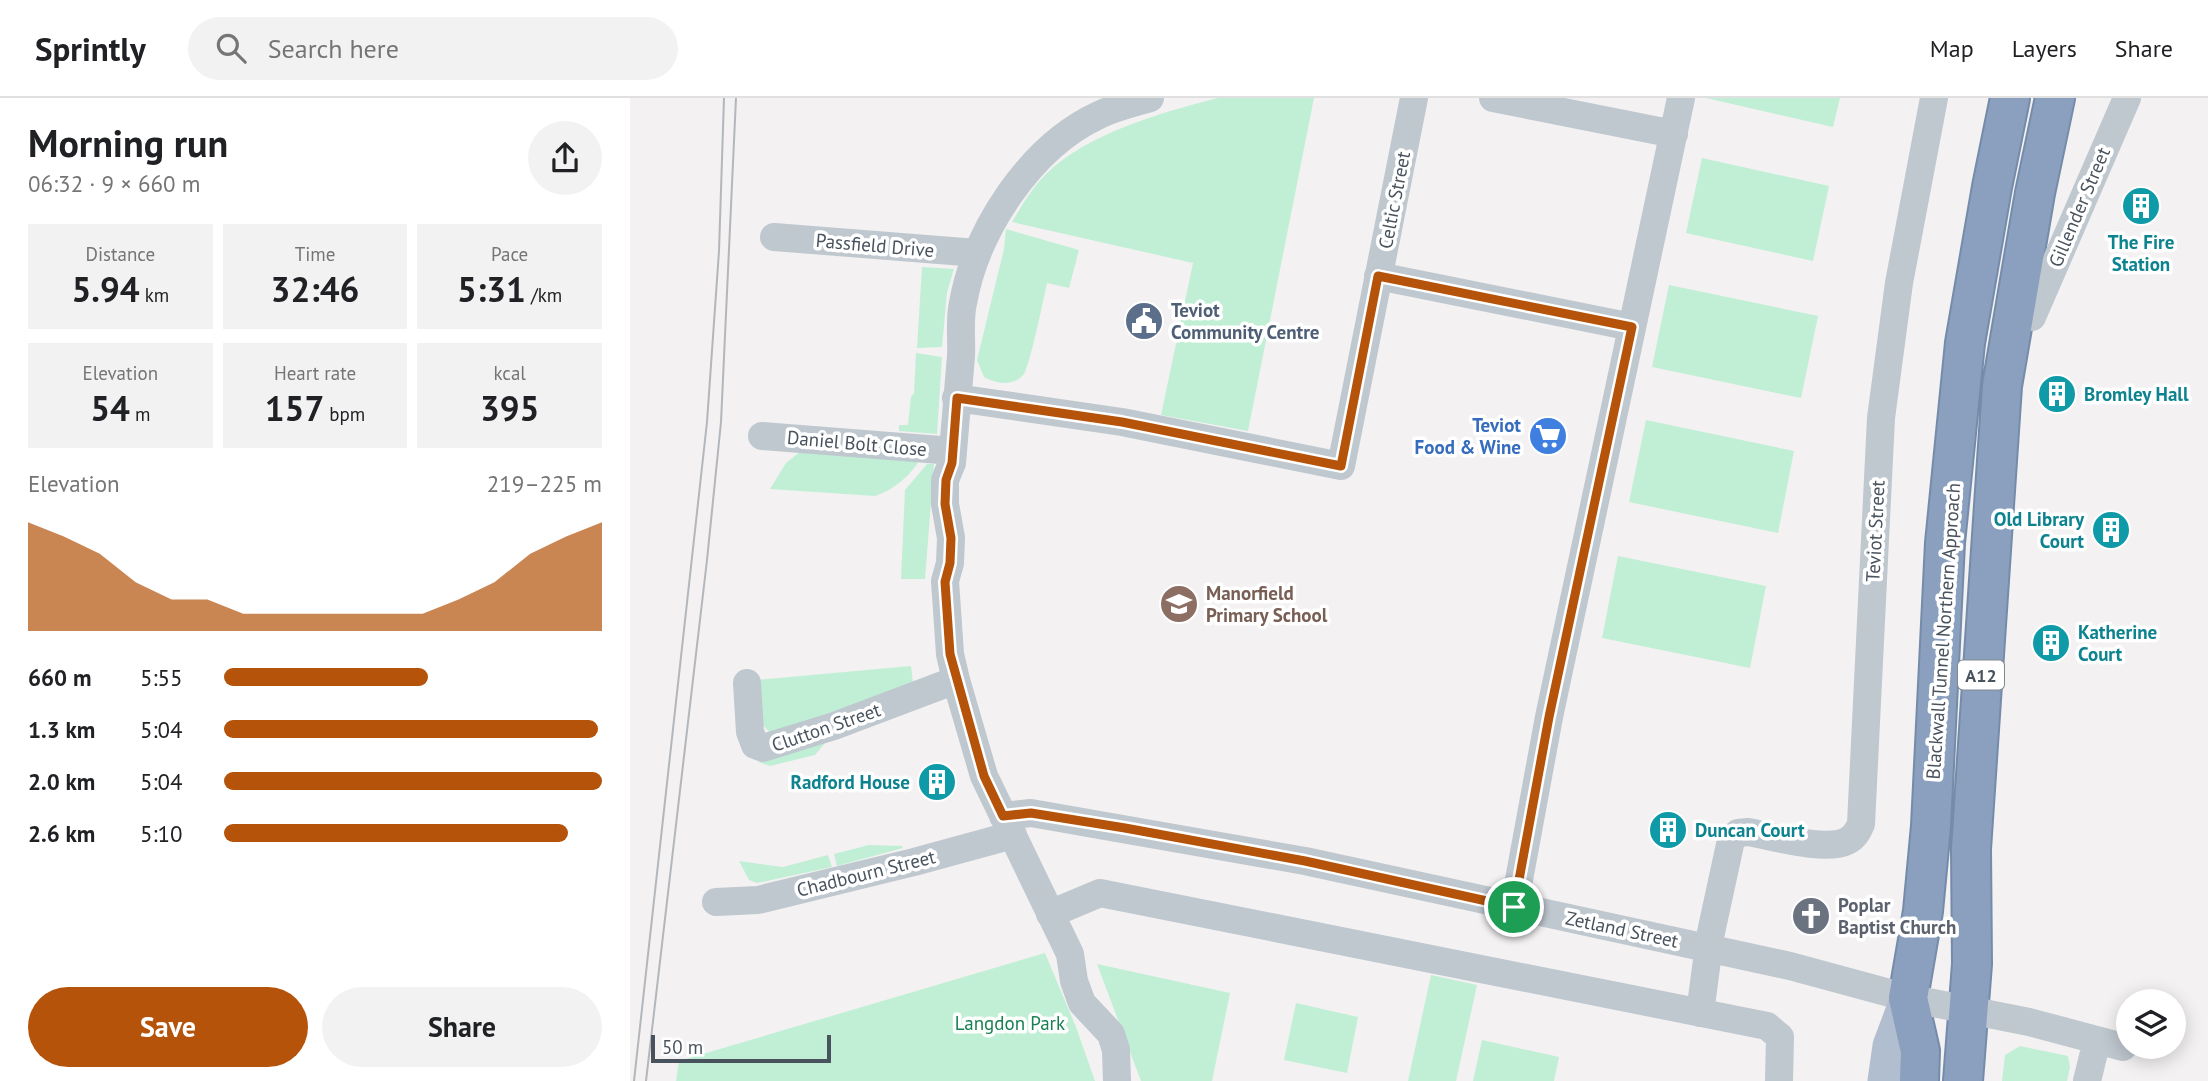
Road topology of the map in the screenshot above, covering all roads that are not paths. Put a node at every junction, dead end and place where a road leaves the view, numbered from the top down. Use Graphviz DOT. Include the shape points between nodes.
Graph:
graph roads {
  1 [pos="1150,98"];
  2 [pos="1414,98"];
  3 [pos="1493,98"];
  4 [pos="1681,98"];
  5 [pos="1934,98"];
  6 [pos="2010,98"];
  7 [pos="2055,98"];
  8 [pos="2127,98"];
  9 [pos="1095,106"];
  10 [pos="1674,134"];
  11 [pos="774,237"];
  12 [pos="977,253"];
  13 [pos="1378,276"];
  14 [pos="2032,317"];
  15 [pos="1632,327"];
  16 [pos="2002,386"];
  17 [pos="957,398"];
  18 [pos="762,436"];
  19 [pos="953,451"];
  20 [pos="956,680"];
  21 [pos="747,683"];
  22 [pos="1008,825"];
  23 [pos="716,902"];
  24 [pos="1514,907"];
  25 [pos="1050,914"];
  26 [pos="1709,948"];
  27 [pos="1908,998"];
  28 [pos="1968,1011"];
  29 [pos="1700,1013"];
  30 [pos="1117,1081"];
  31 [pos="1779,1081"];
  32 [pos="1885,1081"];
  33 [pos="1919,1081"];
  34 [pos="1963,1081"];
  35 [pos="2087,1081"];
  1 -- 9 [label="street"];
  2 -- 13 [label="street, Celtic Street"];
  3 -- 10 [label="street"];
  4 -- 10 [label="street"];
  5 -- 26 [label="street, Teviot Street" via="1899,283 1881,418 1861,824 1849,841 1838,844 1738,834 1731,841"];
  6 -- 27 [label="highway, Blackwall Tunnel Northern Approach / A12" via="1965,343 1945,544 1931,826"];
  7 -- 16 [label="highway, A12"];
  8 -- 14 [label="street, Gillender Street"];
  9 -- 12 [label="street" via="1002,203"];
  10 -- 15 [label="street"];
  11 -- 12 [label="street, Passfield Drive"];
  12 -- 17 [label="street" via="962,305"];
  13 -- 15 [label="street"];
  13 -- 17 [label="street, Celtic Street" via="1341,466 1122,422"];
  14 -- 16 [label="highway"];
  15 -- 24 [label="street" via="1549,717"];
  16 -- 28 [label="highway, A12" via="1971,849"];
  17 -- 19 [label="street"];
  18 -- 19 [label="street, Daniel Bolt Close"];
  19 -- 20 [label="street" via="946,480 951,538 945,582"];
  20 -- 21 [label="street, Clutton Street" via="770,748 755,745 750,732"];
  20 -- 22 [label="street" via="984,776"];
  22 -- 23 [label="street, Chadbourn Street" via="889,869 758,900"];
  22 -- 24 [label="street, Zetland Street" via="1031,813 1125,828"];
  22 -- 25 [label="street"];
  24 -- 26 [label="street, Zetland Street"];
  25 -- 29 [label="street" via="1100,893"];
  25 -- 30 [label="street" via="1070,954 1082,1003 1111,1034"];
  26 -- 27 [label="street, Zetland Street"];
  26 -- 29 [label="street"];
  27 -- 28 [label="street, Zetland Street"];
  27 -- 32 [label="main road" via="1890,1046"];
  27 -- 33 [label="highway, Blackwall Tunnel Northern Approach / A12" via="1920,1051"];
  28 -- 34 [label="highway, A12"];
  28 -- 35 [label="street, Zetland Street" via="2110,1043"];
  29 -- 31 [label="street" via="1774,1031 1782,1046"];
}
